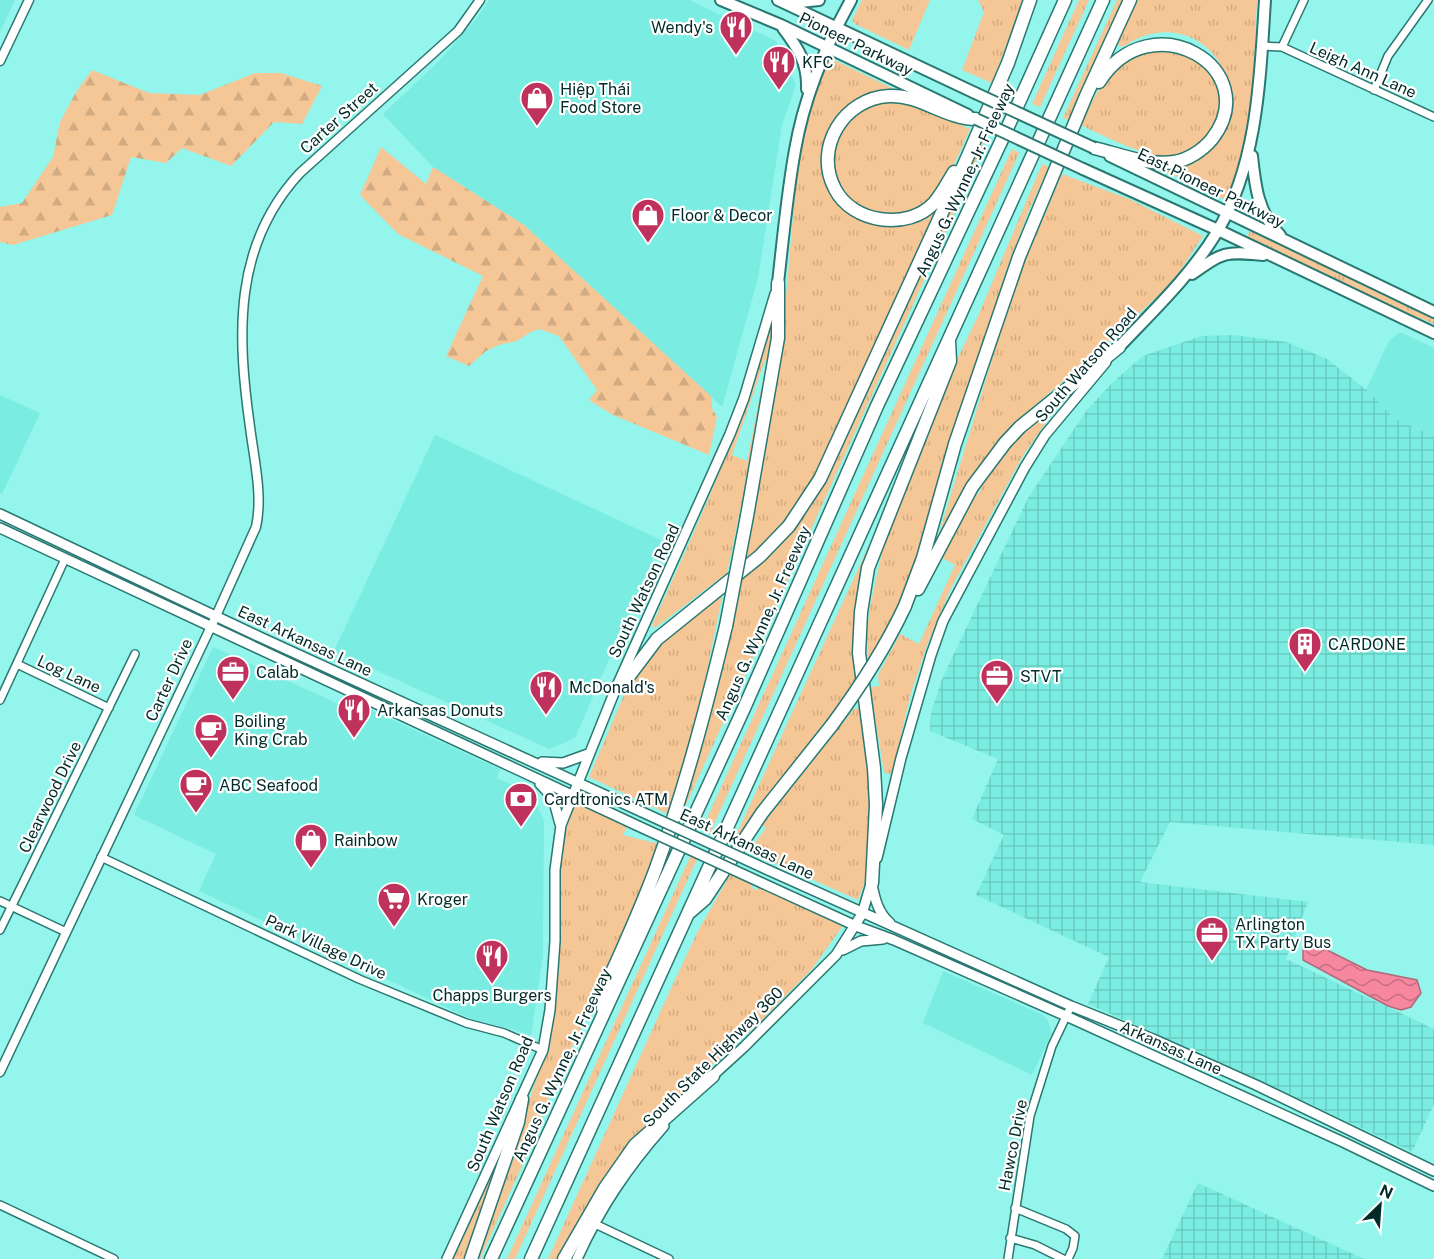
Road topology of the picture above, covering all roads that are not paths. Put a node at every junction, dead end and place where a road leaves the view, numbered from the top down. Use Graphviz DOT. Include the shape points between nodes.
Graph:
graph roads {
  1 [pos="29,0"];
  2 [pos="480,0"];
  3 [pos="721,0"];
  4 [pos="819,0"];
  5 [pos="851,0"];
  6 [pos="1030,0"];
  7 [pos="1065,0"];
  8 [pos="1103,0"];
  9 [pos="1130,0"];
  10 [pos="1265,0"];
  11 [pos="1304,0"];
  12 [pos="1428,0"];
  13 [pos="781,2"];
  14 [pos="781,25"];
  15 [pos="836,28"];
  16 [pos="1262,46"];
  17 [pos="827,47"];
  18 [pos="1282,47"];
  19 [pos="0,61"];
  20 [pos="1374,90"];
  21 [pos="975,93"];
  22 [pos="1086,96"];
  23 [pos="807,103"];
  24 [pos="1434,117"];
  25 [pos="976,119"];
  26 [pos="1094,148"];
  27 [pos="1250,149"];
  28 [pos="967,158"];
  29 [pos="1227,213"];
  30 [pos="1218,230"];
  31 [pos="1287,242"];
  32 [pos="1273,256"];
  33 [pos="246,278"];
  34 [pos="1182,281"];
  35 [pos="778,283"];
  36 [pos="1434,312"];
  37 [pos="1434,333"];
  38 [pos="948,340"];
  39 [pos="1119,347"];
  40 [pos="0,514"];
  41 [pos="0,528"];
  42 [pos="65,558"];
  43 [pos="905,606"];
  44 [pos="216,616"];
  45 [pos="210,627"];
  46 [pos="135,654"];
  47 [pos="17,664"];
  48 [pos="616,688"];
  49 [pos="0,700"];
  50 [pos="109,708"];
  51 [pos="588,754"];
  52 [pos="528,759"];
  53 [pos="529,775"];
  54 [pos="577,782"];
  55 [pos="572,795"];
  56 [pos="561,825"];
  57 [pos="101,857"];
  58 [pos="872,883"];
  59 [pos="0,901"];
  60 [pos="11,906"];
  61 [pos="862,914"];
  62 [pos="687,915"];
  63 [pos="856,926"];
  64 [pos="0,930"];
  65 [pos="66,932"];
  66 [pos="904,932"];
  67 [pos="894,940"];
  68 [pos="836,955"];
  69 [pos="1071,1006"];
  70 [pos="1066,1016"];
  71 [pos="603,1017"];
  72 [pos="543,1050"];
  73 [pos="0,1072"];
  74 [pos="713,1076"];
  75 [pos="522,1099"];
  76 [pos="1434,1171"];
  77 [pos="1434,1186"];
  78 [pos="0,1205"];
  79 [pos="1015,1208"];
  80 [pos="593,1223"];
  81 [pos="1010,1238"];
  82 [pos="114,1259"];
  83 [pos="447,1259"];
  84 [pos="471,1259"];
  85 [pos="491,1259"];
  86 [pos="531,1259"];
  87 [pos="564,1259"];
  88 [pos="577,1259"];
  89 [pos="669,1259"];
  90 [pos="1008,1259"];
  91 [pos="1063,1259"];
  92 [pos="1068,1259"];
  1 -- 19 [label="street"];
  2 -- 33 [label="street, Carter Street" via="458,31 284,190 257,238"];
  3 -- 14 [label="main road, Pioneer Parkway"];
  4 -- 13 [label="main road"];
  5 -- 15 [label="main road, South Watson Road"];
  6 -- 28 [label="highway"];
  7 -- 71 [label="highway, Angus G. Wynne, Jr. Freeway" via="877,406"];
  8 -- 38 [label="highway"];
  9 -- 22 [label="highway"];
  10 -- 16 [label="main road, South Watson Road"];
  11 -- 18 [label="street"];
  12 -- 20 [label="street" via="1388,56"];
  13 -- 15 [label="main road, Pioneer Parkway"];
  14 -- 17 [label="main road, Pioneer Parkway"];
  14 -- 23 [label="main road" via="806,65"];
  15 -- 17 [label="main road, South Watson Road"];
  15 -- 21 [label="main road, Pioneer Parkway"];
  16 -- 18 [label="street"];
  16 -- 27 [label="main road, South Watson Road"];
  17 -- 23 [label="main road, South Watson Road"];
  17 -- 25 [label="main road, Pioneer Parkway"];
  18 -- 20 [label="street, Leigh Ann Lane"];
  20 -- 24 [label="street, Leigh Ann Lane"];
  21 -- 26 [label="main road, East Pioneer Parkway, bridge"];
  22 -- 26 [label="highway" via="1129,48 1163,39 1197,49 1210,61 1226,94 1217,132 1202,149 1176,162 1159,163"];
  22 -- 43 [label="highway" via="1019,257"];
  23 -- 35 [label="main road, South Watson Road" via="795,149"];
  25 -- 28 [label="highway" via="963,119 903,96 873,98 843,117 832,139 828,163 835,190 851,206 867,216 893,220 912,216 934,203"];
  25 -- 30 [label="main road, bridge"];
  26 -- 29 [label="main road, East Pioneer Parkway"];
  27 -- 29 [label="main road, South Watson Road" via="1239,189"];
  27 -- 31 [label="main road" via="1262,211"];
  28 -- 48 [label="highway" via="812,492 789,526 760,556 657,639"];
  29 -- 30 [label="main road, South Watson Road"];
  29 -- 31 [label="main road, East Pioneer Parkway"];
  30 -- 32 [label="main road"];
  30 -- 34 [label="main road, South Watson Road"];
  31 -- 36 [label="main road, East Pioneer Parkway"];
  32 -- 34 [label="main road" via="1227,253"];
  32 -- 37 [label="main road"];
  33 -- 44 [label="street, Carter Drive" via="242,324 258,518"];
  34 -- 39 [label="main road, South Watson Road"];
  35 -- 48 [label="main road, South Watson Road" via="730,434"];
  35 -- 71 [label="highway, bridge" via="778,338 726,626 676,809 655,870 604,990"];
  38 -- 58 [label="highway" via="950,361 868,568 861,612 859,653 876,806"];
  38 -- 62 [label="highway"];
  39 -- 43 [label="highway" via="1005,443 972,487 920,586"];
  39 -- 58 [label="main road, South Watson Road" via="1045,435 1025,466 943,621 901,758"];
  40 -- 44 [label="main road, East Arkansas Lane"];
  41 -- 42 [label="main road, East Arkansas Lane"];
  42 -- 45 [label="main road, East Arkansas Lane"];
  42 -- 47 [label="street"];
  43 -- 62 [label="highway, bridge" via="855,694 762,813 705,899"];
  44 -- 45 [label="street, Carter Drive"];
  44 -- 52 [label="main road, East Arkansas Lane"];
  45 -- 53 [label="main road, East Arkansas Lane"];
  45 -- 57 [label="street, Carter Drive"];
  46 -- 50 [label="street, Clearwood Drive"];
  47 -- 49 [label="street"];
  47 -- 50 [label="street, Log Lane"];
  48 -- 51 [label="main road, South Watson Road"];
  50 -- 60 [label="street, Clearwood Drive"];
  51 -- 52 [label="main road" via="557,764"];
  51 -- 54 [label="main road, South Watson Road"];
  52 -- 54 [label="main road, East Arkansas Lane"];
  53 -- 55 [label="main road, East Arkansas Lane"];
  53 -- 56 [label="main road" via="553,798"];
  54 -- 55 [label="main road, South Watson Road"];
  54 -- 61 [label="main road, East Arkansas Lane, bridge"];
  55 -- 56 [label="main road, South Watson Road"];
  55 -- 63 [label="main road, East Arkansas Lane, bridge"];
  56 -- 72 [label="main road, South Watson Road" via="555,870 550,1010"];
  57 -- 65 [label="street, Carter Drive"];
  57 -- 72 [label="street, Park Village Drive" via="358,979"];
  58 -- 61 [label="main road, South Watson Road"];
  58 -- 66 [label="main road" via="882,916"];
  59 -- 60 [label="street"];
  60 -- 64 [label="street, Clearwood Drive"];
  60 -- 65 [label="street"];
  61 -- 63 [label="main road, South State Highway 360"];
  61 -- 66 [label="main road, East Arkansas Lane"];
  62 -- 86 [label="highway"];
  63 -- 67 [label="main road, East Arkansas Lane"];
  63 -- 68 [label="main road, South State Highway 360"];
  65 -- 73 [label="street, Carter Drive"];
  66 -- 69 [label="main road, East Arkansas Lane"];
  67 -- 68 [label="main road" via="861,940"];
  67 -- 70 [label="main road, Arkansas Lane"];
  68 -- 74 [label="main road, South State Highway 360"];
  69 -- 70 [label="street, Hawco Drive"];
  69 -- 76 [label="main road, East Arkansas Lane" via="1257,1085"];
  70 -- 77 [label="main road, Arkansas Lane"];
  70 -- 79 [label="street, Hawco Drive" via="1052,1046 1030,1116"];
  71 -- 85 [label="highway, Angus G. Wynne, Jr. Freeway"];
  72 -- 75 [label="main road, South Watson Road"];
  74 -- 80 [label="main road, South State Highway 360" via="681,1106 634,1161"];
  74 -- 87 [label="highway" via="635,1145"];
  75 -- 83 [label="main road, South Watson Road"];
  75 -- 84 [label="highway" via="518,1122"];
  78 -- 82 [label="street"];
  79 -- 81 [label="street, Hawco Drive"];
  79 -- 92 [label="street" via="1075,1236"];
  80 -- 88 [label="main road, South State Highway 360"];
  80 -- 89 [label="street"];
  81 -- 90 [label="street, Hawco Drive"];
  81 -- 91 [label="street"];
}
